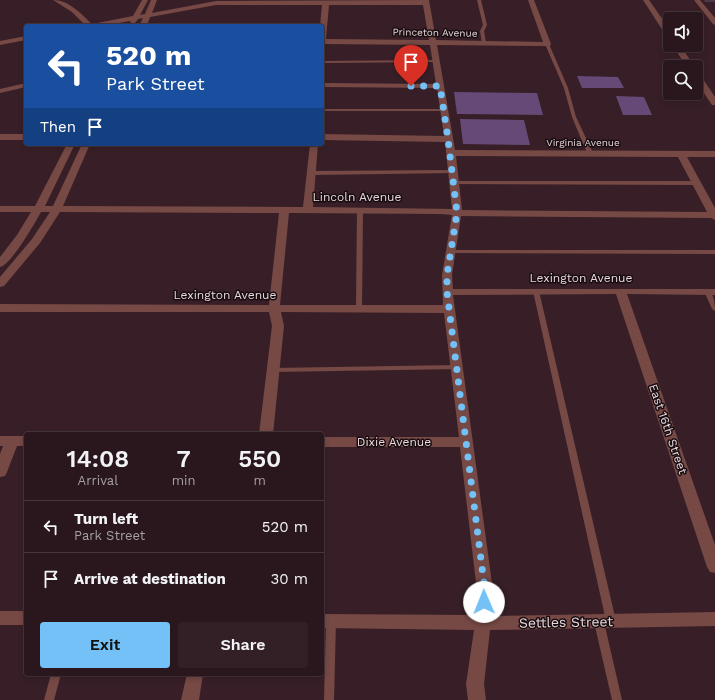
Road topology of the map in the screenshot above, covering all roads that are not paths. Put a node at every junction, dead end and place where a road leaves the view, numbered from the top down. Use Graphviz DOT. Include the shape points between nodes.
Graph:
graph roads {
  1 [pos="56,0"];
  2 [pos="145,0"];
  3 [pos="154,0"];
  4 [pos="479,0"];
  5 [pos="531,0"];
  6 [pos="646,0"];
  7 [pos="697,0"];
  8 [pos="326,1"];
  9 [pos="427,1"];
  10 [pos="148,15"];
  11 [pos="135,18"];
  12 [pos="715,23"];
  13 [pos="88,24"];
  14 [pos="101,24"];
  15 [pos="132,24"];
  16 [pos="144,24"];
  17 [pos="324,24"];
  18 [pos="663,26"];
  19 [pos="24,38"];
  20 [pos="324,41"];
  21 [pos="433,42"];
  22 [pos="0,43"];
  23 [pos="484,43"];
  24 [pos="547,44"];
  25 [pos="324,62"];
  26 [pos="436,62"];
  27 [pos="24,85"];
  28 [pos="324,85"];
  29 [pos="703,85"];
  30 [pos="440,86"];
  31 [pos="0,91"];
  32 [pos="715,103"];
  33 [pos="324,110"];
  34 [pos="444,110"];
  35 [pos="0,137"];
  36 [pos="24,137"];
  37 [pos="324,137"];
  38 [pos="448,139"];
  39 [pos="70,146"];
  40 [pos="85,146"];
  41 [pos="314,146"];
  42 [pos="450,152"];
  43 [pos="590,153"];
  44 [pos="681,154"];
  45 [pos="715,154"];
  46 [pos="312,173"];
  47 [pos="454,177"];
  48 [pos="697,183"];
  49 [pos="0,210"];
  50 [pos="39,210"];
  51 [pos="56,210"];
  52 [pos="284,210"];
  53 [pos="308,210"];
  54 [pos="360,210"];
  55 [pos="457,213"];
  56 [pos="715,216"];
  57 [pos="451,252"];
  58 [pos="715,252"];
  59 [pos="0,264"];
  60 [pos="0,284"];
  61 [pos="536,291"];
  62 [pos="620,291"];
  63 [pos="447,292"];
  64 [pos="711,292"];
  65 [pos="0,308"];
  66 [pos="274,308"];
  67 [pos="359,308"];
  68 [pos="450,309"];
  69 [pos="715,309"];
  70 [pos="457,367"];
  71 [pos="273,370"];
  72 [pos="266,432"];
  73 [pos="13,441"];
  74 [pos="324,442"];
  75 [pos="466,442"];
  76 [pos="0,472"];
  77 [pos="715,567"];
  78 [pos="0,618"];
  79 [pos="24,618"];
  80 [pos="715,620"];
  81 [pos="327,621"];
  82 [pos="605,621"];
  83 [pos="483,623"];
  84 [pos="55,676"];
  85 [pos="194,676"];
  86 [pos="48,700"];
  87 [pos="190,700"];
  88 [pos="329,700"];
  89 [pos="477,700"];
  90 [pos="617,700"];
  1 -- 13 [label="street" via="74,11"];
  2 -- 11 [label="street"];
  3 -- 10 [label="street"];
  4 -- 23 [label="lane" via="485,25 482,31"];
  5 -- 24 [label="street"];
  6 -- 18 [label="street"];
  7 -- 12 [label="street"];
  8 -- 9 [label="street"];
  8 -- 10 [label="street" via="216,4"];
  8 -- 17 [label="street"];
  9 -- 21 [label="street"];
  10 -- 11 [label="street"];
  10 -- 16 [label="street"];
  11 -- 14 [label="street"];
  11 -- 15 [label="street"];
  19 -- 22 [label="street"];
  20 -- 21 [label="street, Princeton Avenue"];
  21 -- 23 [label="street, Princeton Avenue"];
  21 -- 26 [label="street"];
  23 -- 24 [label="street, Princeton Avenue"];
  24 -- 43 [label="lane"];
  25 -- 26 [label="lane"];
  26 -- 30 [label="street"];
  27 -- 31 [label="street"];
  28 -- 30 [label="street"];
  29 -- 32 [label="street"];
  30 -- 34 [label="street"];
  33 -- 34 [label="lane"];
  34 -- 38 [label="street"];
  35 -- 36 [label="street"];
  37 -- 38 [label="street"];
  38 -- 42 [label="street"];
  39 -- 50 [label="street"];
  40 -- 51 [label="street"];
  41 -- 46 [label="street"];
  42 -- 43 [label="street, Virginia Avenue"];
  42 -- 47 [label="street"];
  43 -- 44 [label="street, Virginia Avenue"];
  44 -- 45 [label="street, Virginia Avenue"];
  44 -- 48 [label="street"];
  46 -- 47 [label="lane"];
  46 -- 53 [label="street"];
  47 -- 48 [label="lane"];
  47 -- 55 [label="street"];
  48 -- 56 [label="street"];
  49 -- 50 [label="street, Lincoln Avenue"];
  50 -- 51 [label="street, Lincoln Avenue"];
  50 -- 59 [label="street"];
  51 -- 52 [label="street, Lincoln Avenue"];
  51 -- 60 [label="street" via="36,241"];
  52 -- 53 [label="street, Lincoln Avenue"];
  52 -- 66 [label="street"];
  53 -- 54 [label="street, Lincoln Avenue"];
  54 -- 55 [label="street, Lincoln Avenue"];
  54 -- 67 [label="lane"];
  55 -- 56 [label="street, Lincoln Avenue"];
  55 -- 57 [label="street"];
  57 -- 58 [label="lane"];
  57 -- 63 [label="street"];
  61 -- 62 [label="street, Lexington Avenue"];
  61 -- 63 [label="street, Lexington Avenue"];
  61 -- 82 [label="lane"];
  62 -- 64 [label="street, Lexington Avenue"];
  62 -- 77 [label="street, East 16th Street"];
  63 -- 68 [label="street"];
  64 -- 69 [label="lane"];
  65 -- 66 [label="street, Lexington Avenue"];
  66 -- 67 [label="street, Lexington Avenue"];
  66 -- 71 [label="street" via="278,326"];
  67 -- 68 [label="street, Lexington Avenue"];
  68 -- 70 [label="street"];
  70 -- 71 [label="lane"];
  70 -- 75 [label="street"];
  71 -- 72 [label="street"];
  73 -- 76 [label="street"];
  74 -- 75 [label="street, Dixie Avenue"];
  75 -- 83 [label="street" via="485,591"];
  78 -- 79 [label="street"];
  80 -- 82 [label="street, Settles Street"];
  81 -- 83 [label="street, Settles Street"];
  81 -- 88 [label="lane"];
  82 -- 83 [label="street, Settles Street"];
  82 -- 90 [label="lane"];
  83 -- 89 [label="street" via="475,684"];
  84 -- 86 [label="lane"];
  85 -- 87 [label="street"];
}
